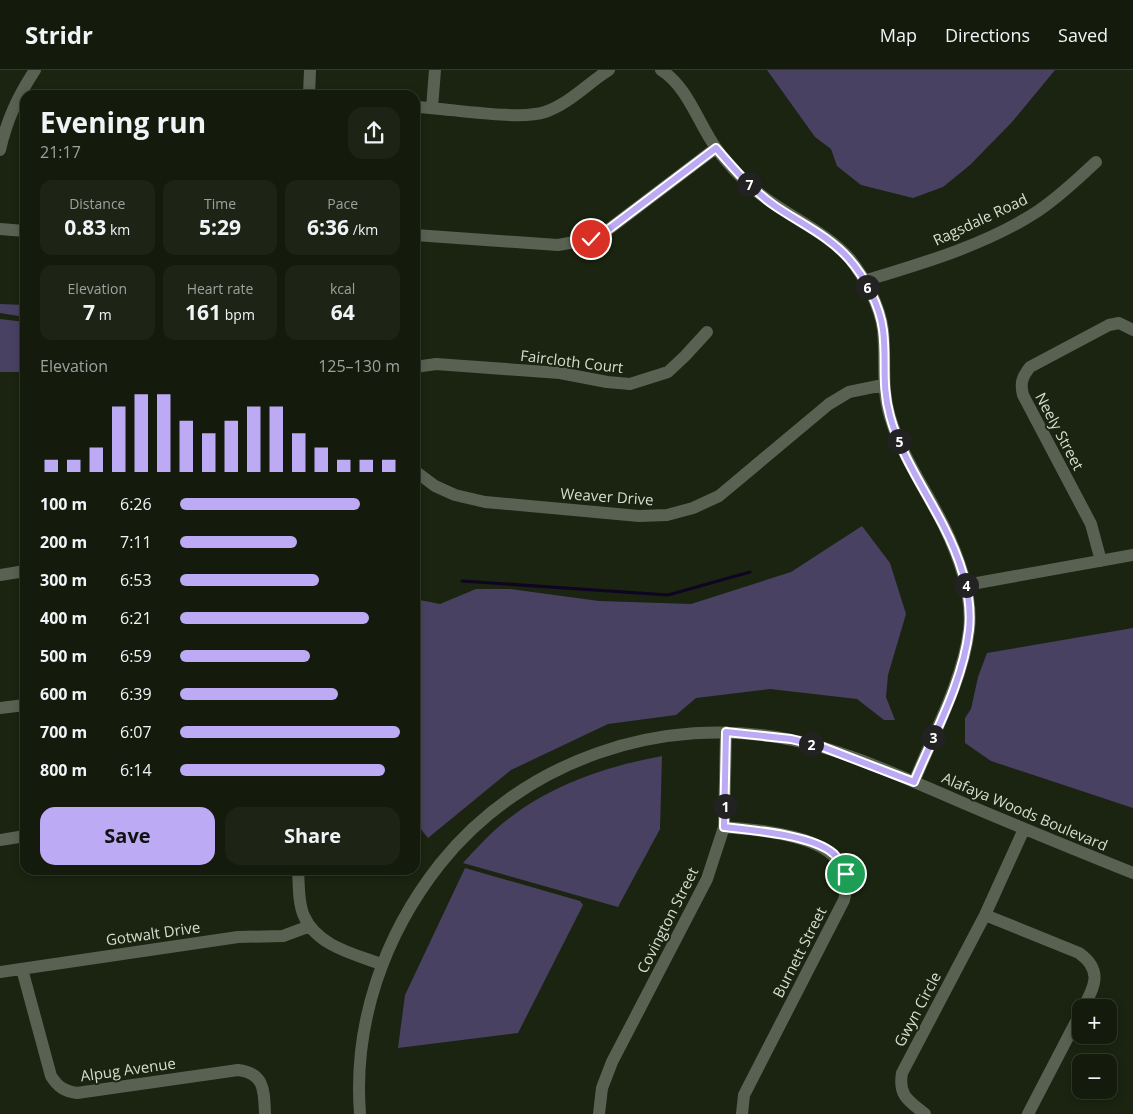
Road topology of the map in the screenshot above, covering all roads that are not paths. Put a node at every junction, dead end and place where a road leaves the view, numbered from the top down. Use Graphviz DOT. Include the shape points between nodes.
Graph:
graph roads {
  1 [pos="35,70"];
  2 [pos="310,70"];
  3 [pos="435,70"];
  4 [pos="609,70"];
  5 [pos="662,70"];
  6 [pos="22,90"];
  7 [pos="309,90"];
  8 [pos="20,92"];
  9 [pos="420,108"];
  10 [pos="432,108"];
  11 [pos="716,148"];
  12 [pos="0,150"];
  13 [pos="1096,162"];
  14 [pos="0,229"];
  15 [pos="20,231"];
  16 [pos="420,236"];
  17 [pos="864,281"];
  18 [pos="1133,330"];
  19 [pos="707,332"];
  20 [pos="420,366"];
  21 [pos="883,385"];
  22 [pos="420,475"];
  23 [pos="1133,555"];
  24 [pos="1101,561"];
  25 [pos="20,572"];
  26 [pos="0,574"];
  27 [pos="966,585"];
  28 [pos="20,705"];
  29 [pos="0,708"];
  30 [pos="726,732"];
  31 [pos="914,782"];
  32 [pos="724,827"];
  33 [pos="1024,829"];
  34 [pos="20,837"];
  35 [pos="0,840"];
  36 [pos="1133,873"];
  37 [pos="298,875"];
  38 [pos="985,915"];
  39 [pos="310,926"];
  40 [pos="381,964"];
  41 [pos="22,969"];
  42 [pos="0,972"];
  43 [pos="1088,999"];
  44 [pos="1072,1029"];
  45 [pos="265,1114"];
  46 [pos="360,1114"];
  47 [pos="599,1114"];
  48 [pos="742,1114"];
  49 [pos="925,1114"];
  50 [pos="1028,1114"];
  1 -- 6 [label="street"];
  2 -- 7 [label="street"];
  3 -- 10 [label="street"];
  4 -- 10 [label="street" via="562,105 544,113 525,115"];
  5 -- 11 [label="street" via="681,90"];
  8 -- 12 [label="street" via="6,124"];
  9 -- 10 [label="street"];
  11 -- 16 [label="street" via="605,232 591,239 558,245"];
  11 -- 17 [label="street" via="744,180 774,205 836,247"];
  13 -- 17 [label="street, Ragsdale Road" via="1051,201 1005,229 960,249"];
  14 -- 15 [label="street"];
  17 -- 21 [label="street" via="876,305 883,330"];
  18 -- 24 [label="street, Neely Street" via="1119,323 1109,325 1030,368 1023,375 1021,385 1023,395 1091,524"];
  19 -- 20 [label="street, Faircloth Court" via="668,372 630,384 560,373"];
  21 -- 22 [label="street, Weaver Drive" via="849,392 829,404 719,496 667,516 484,502 448,492"];
  21 -- 27 [label="street" via="890,417 902,448 958,556"];
  23 -- 24 [label="street"];
  24 -- 27 [label="street"];
  25 -- 26 [label="street"];
  27 -- 31 [label="street" via="969,629 964,652 956,680"];
  28 -- 29 [label="street"];
  30 -- 31 [label="street, Alafaya Woods Boulevard" via="791,739 820,746"];
  30 -- 32 [label="street, Covington Street"];
  30 -- 40 [label="street, Alafaya Woods Boulevard" via="650,738 605,750 566,765 528,786 455,845 412,904"];
  31 -- 33 [label="street, Alafaya Woods Boulevard"];
  32 -- 47 [label="street, Covington Street" via="707,878 612,1062 602,1088"];
  32 -- 48 [label="street, Burnett Street" via="766,831 821,846 841,863 848,886 844,900 744,1094"];
  33 -- 36 [label="street, Alafaya Woods Boulevard"];
  33 -- 38 [label="street, Gwyn Circle"];
  34 -- 35 [label="street"];
  37 -- 39 [label="street" via="301,904"];
  38 -- 43 [label="street" via="1087,959 1094,971 1094,986"];
  38 -- 49 [label="street, Gwyn Circle" via="902,1073 902,1092"];
  39 -- 40 [label="street" via="336,948"];
  39 -- 41 [label="street, Gotwalt Drive" via="283,936 238,937"];
  40 -- 46 [label="street, Alafaya Woods Boulevard" via="362,1046"];
  41 -- 42 [label="street, Gotwalt Drive"];
  41 -- 45 [label="street, Alpug Avenue" via="52,1076 56,1085 65,1091 76,1093 238,1070 249,1072 260,1081"];
  44 -- 50 [label="street"];
}
